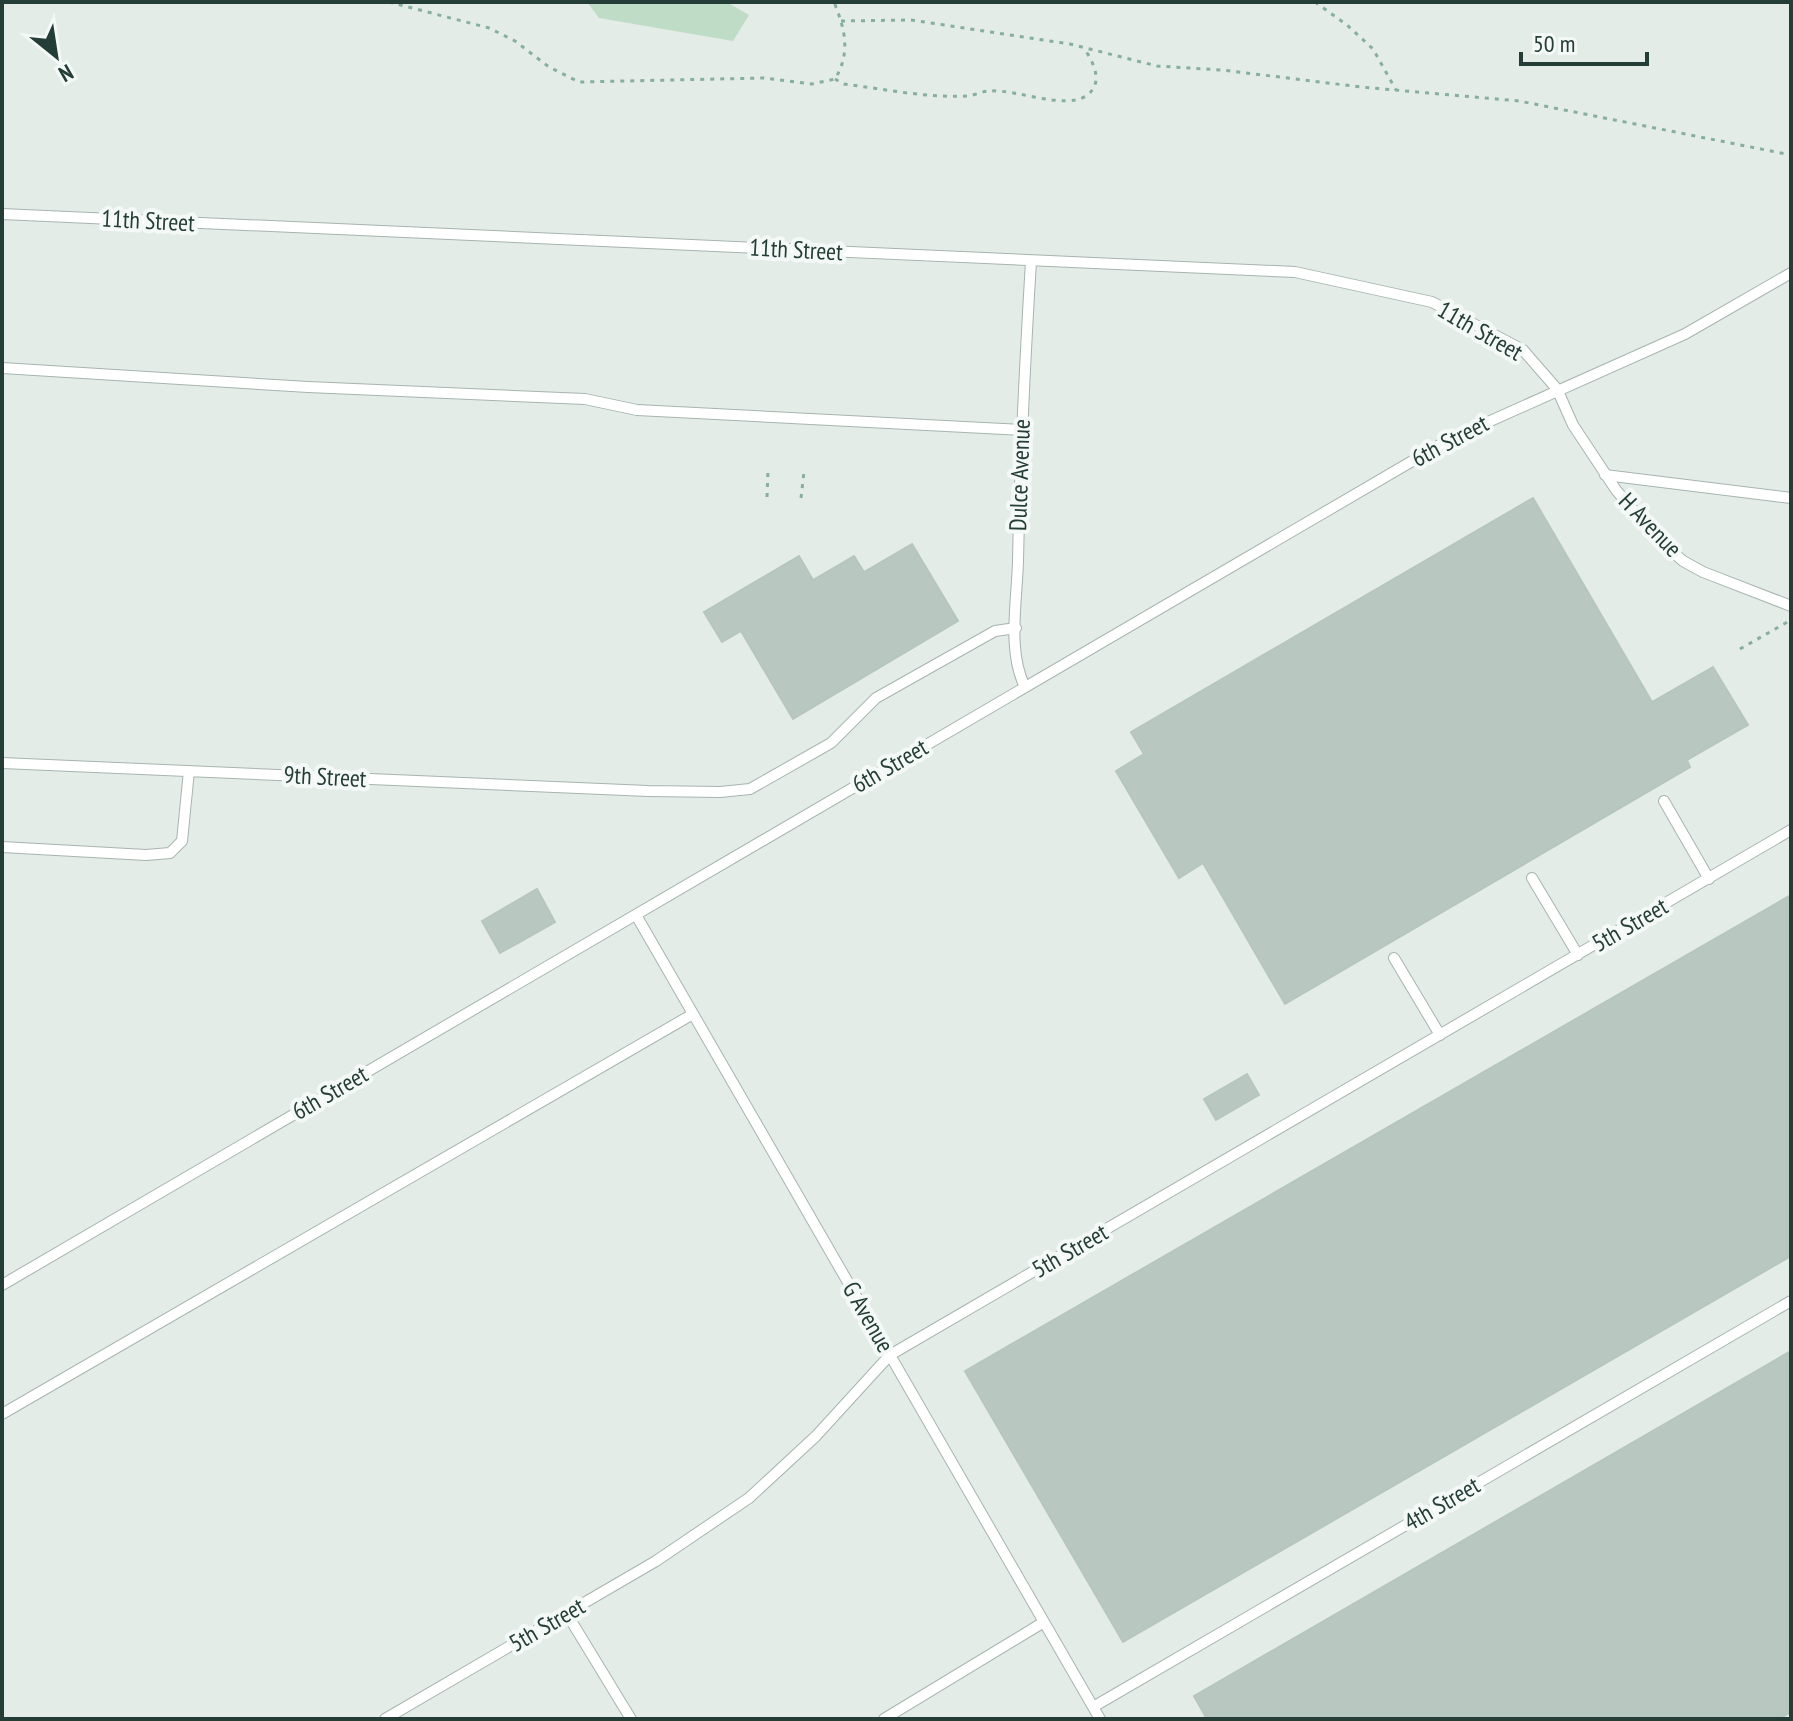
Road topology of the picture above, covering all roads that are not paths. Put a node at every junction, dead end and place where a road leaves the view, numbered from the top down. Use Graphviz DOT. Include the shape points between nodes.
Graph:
graph roads {
  1 [pos="2,214"];
  2 [pos="1031,261"];
  3 [pos="1791,273"];
  4 [pos="2,368"];
  5 [pos="1557,389"];
  6 [pos="1021,430"];
  7 [pos="1605,475"];
  8 [pos="1791,498"];
  9 [pos="1791,606"];
  10 [pos="1016,628"];
  11 [pos="1025,687"];
  12 [pos="2,763"];
  13 [pos="189,771"];
  14 [pos="1664,801"];
  15 [pos="1791,830"];
  16 [pos="2,847"];
  17 [pos="1532,878"];
  18 [pos="1709,879"];
  19 [pos="636,915"];
  20 [pos="1578,955"];
  21 [pos="1394,958"];
  22 [pos="693,1014"];
  23 [pos="1440,1035"];
  24 [pos="2,1285"];
  25 [pos="1791,1301"];
  26 [pos="890,1355"];
  27 [pos="2,1414"];
  28 [pos="567,1614"];
  29 [pos="1044,1622"];
  30 [pos="1093,1707"];
  31 [pos="385,1719"];
  32 [pos="631,1719"];
  33 [pos="884,1719"];
  34 [pos="1100,1719"];
  1 -- 2 [label="lane, 11th Street"];
  2 -- 5 [label="lane, 11th Street" via="1295,272 1432,302 1523,350"];
  2 -- 6 [label="lane, Dulce Avenue"];
  3 -- 5 [label="lane, 6th Street" via="1685,334"];
  4 -- 6 [label="lane" via="585,399 637,410"];
  5 -- 7 [label="lane, H Avenue"];
  5 -- 11 [label="lane, 6th Street" via="1450,439"];
  6 -- 10 [label="lane, Dulce Avenue"];
  7 -- 8 [label="lane"];
  7 -- 9 [label="lane, H Avenue" via="1647,528 1683,561"];
  10 -- 11 [label="lane, Dulce Avenue" via="1016,669"];
  10 -- 13 [label="lane, 9th Street" via="995,631 876,698 831,743 750,789 648,791"];
  11 -- 19 [label="lane, 6th Street"];
  12 -- 13 [label="lane, 9th Street"];
  13 -- 16 [label="lane" via="182,841 170,853"];
  14 -- 18 [label="lane"];
  15 -- 18 [label="lane, 5th Street"];
  17 -- 20 [label="lane"];
  18 -- 20 [label="lane, 5th Street"];
  19 -- 22 [label="lane, G Avenue"];
  19 -- 24 [label="lane, 6th Street"];
  20 -- 23 [label="lane, 5th Street"];
  21 -- 23 [label="lane"];
  22 -- 26 [label="lane, G Avenue"];
  22 -- 27 [label="lane"];
  23 -- 26 [label="lane, 5th Street"];
  25 -- 30 [label="lane, 4th Street"];
  26 -- 28 [label="lane, 5th Street" via="816,1436 749,1498"];
  26 -- 29 [label="lane, G Avenue"];
  28 -- 31 [label="lane, 5th Street"];
  28 -- 32 [label="lane"];
  29 -- 30 [label="lane, G Avenue"];
  29 -- 33 [label="lane"];
  30 -- 34 [label="lane, G Avenue"];
}
